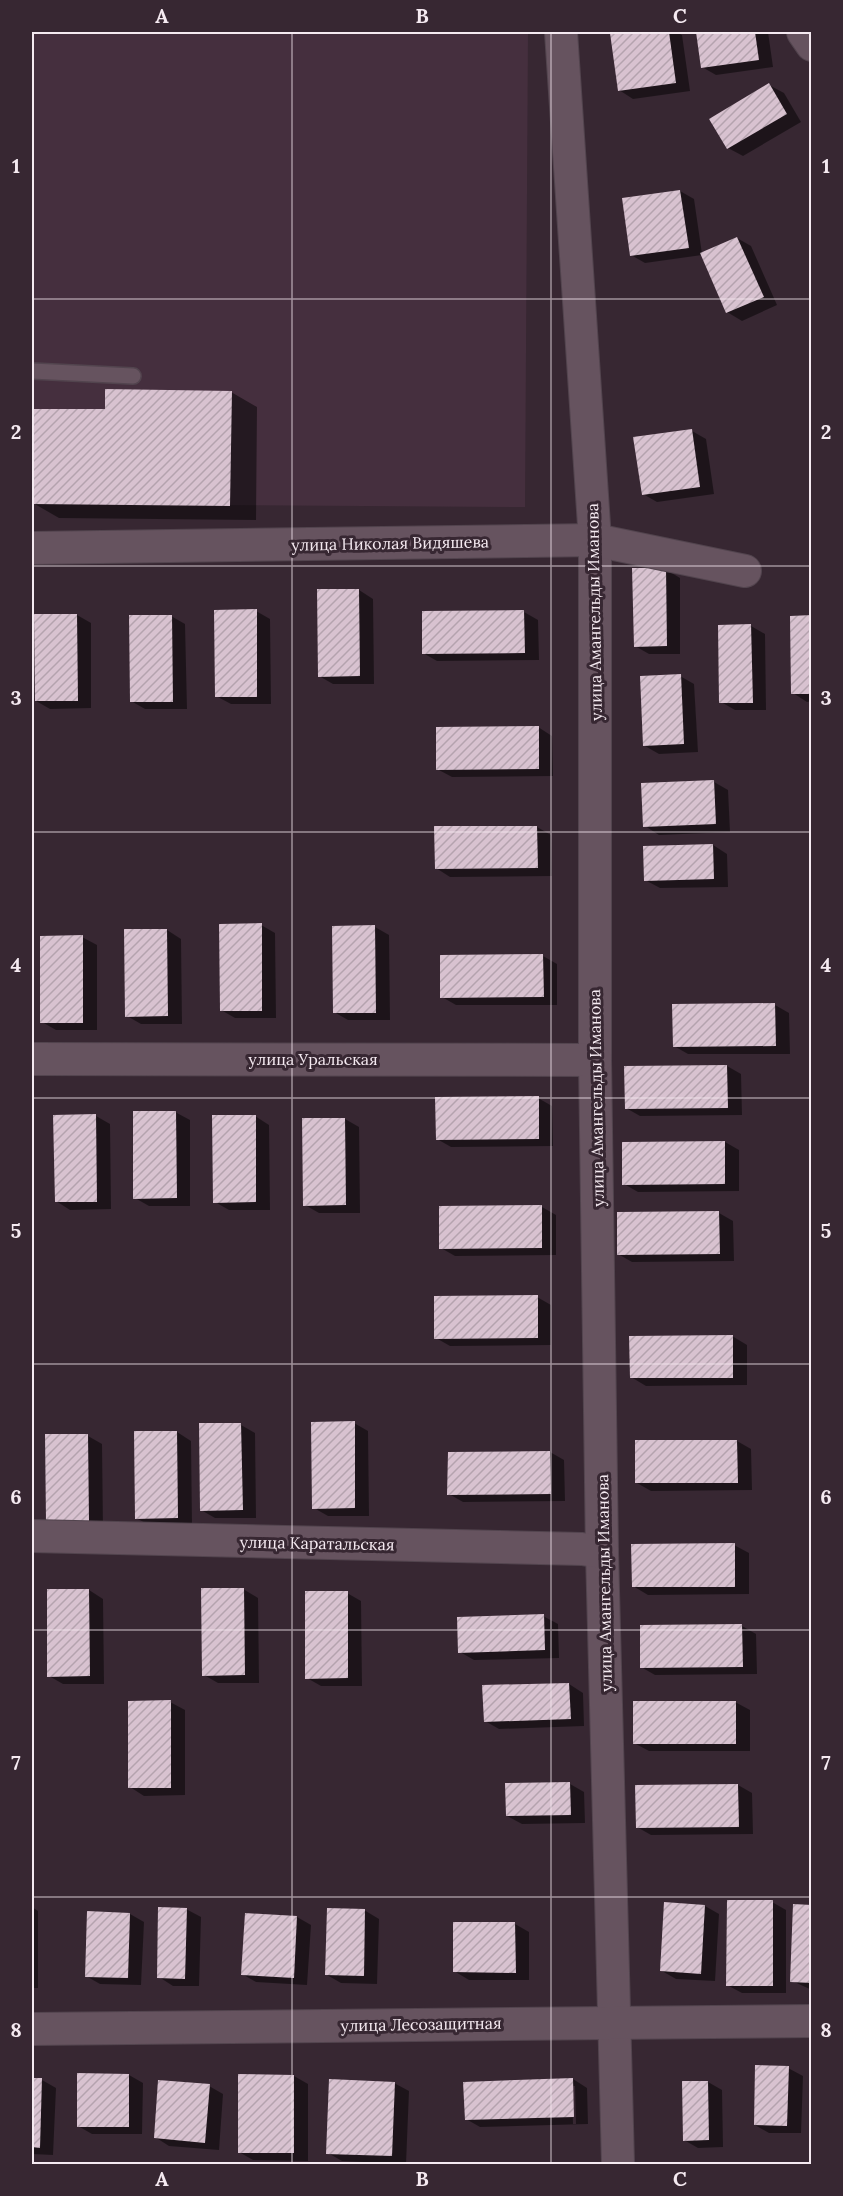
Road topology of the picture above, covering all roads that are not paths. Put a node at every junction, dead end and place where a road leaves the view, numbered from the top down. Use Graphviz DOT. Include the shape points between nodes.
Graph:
graph roads {
  1 [pos="561,32"];
  2 [pos="803,32"];
  3 [pos="812,45"];
  4 [pos="32,371"];
  5 [pos="133,375"];
  6 [pos="595,540"];
  7 [pos="32,548"];
  8 [pos="746,572"];
  9 [pos="32,1059"];
  10 [pos="595,1060"];
  11 [pos="32,1536"];
  12 [pos="602,1552"];
  13 [pos="812,2021"];
  14 [pos="616,2022"];
  15 [pos="32,2029"];
  16 [pos="618,2164"];
  1 -- 6 [label="street, улица Амангельды Иманова"];
  2 -- 3 [label="street"];
  4 -- 5 [label="lane"];
  6 -- 7 [label="street, улица Николая Видяшева"];
  6 -- 8 [label="street, улица Николая Видяшева"];
  6 -- 10 [label="street, улица Амангельды Иманова"];
  9 -- 10 [label="street, улица Уральская"];
  10 -- 12 [label="street, улица Амангельды Иманова"];
  11 -- 12 [label="street, улица Каратальская"];
  12 -- 14 [label="street, улица Амангельды Иманова"];
  13 -- 14 [label="street, улица Лесозащитная"];
  14 -- 15 [label="street, улица Лесозащитная"];
  14 -- 16 [label="street, улица Амангельды Иманова"];
}
